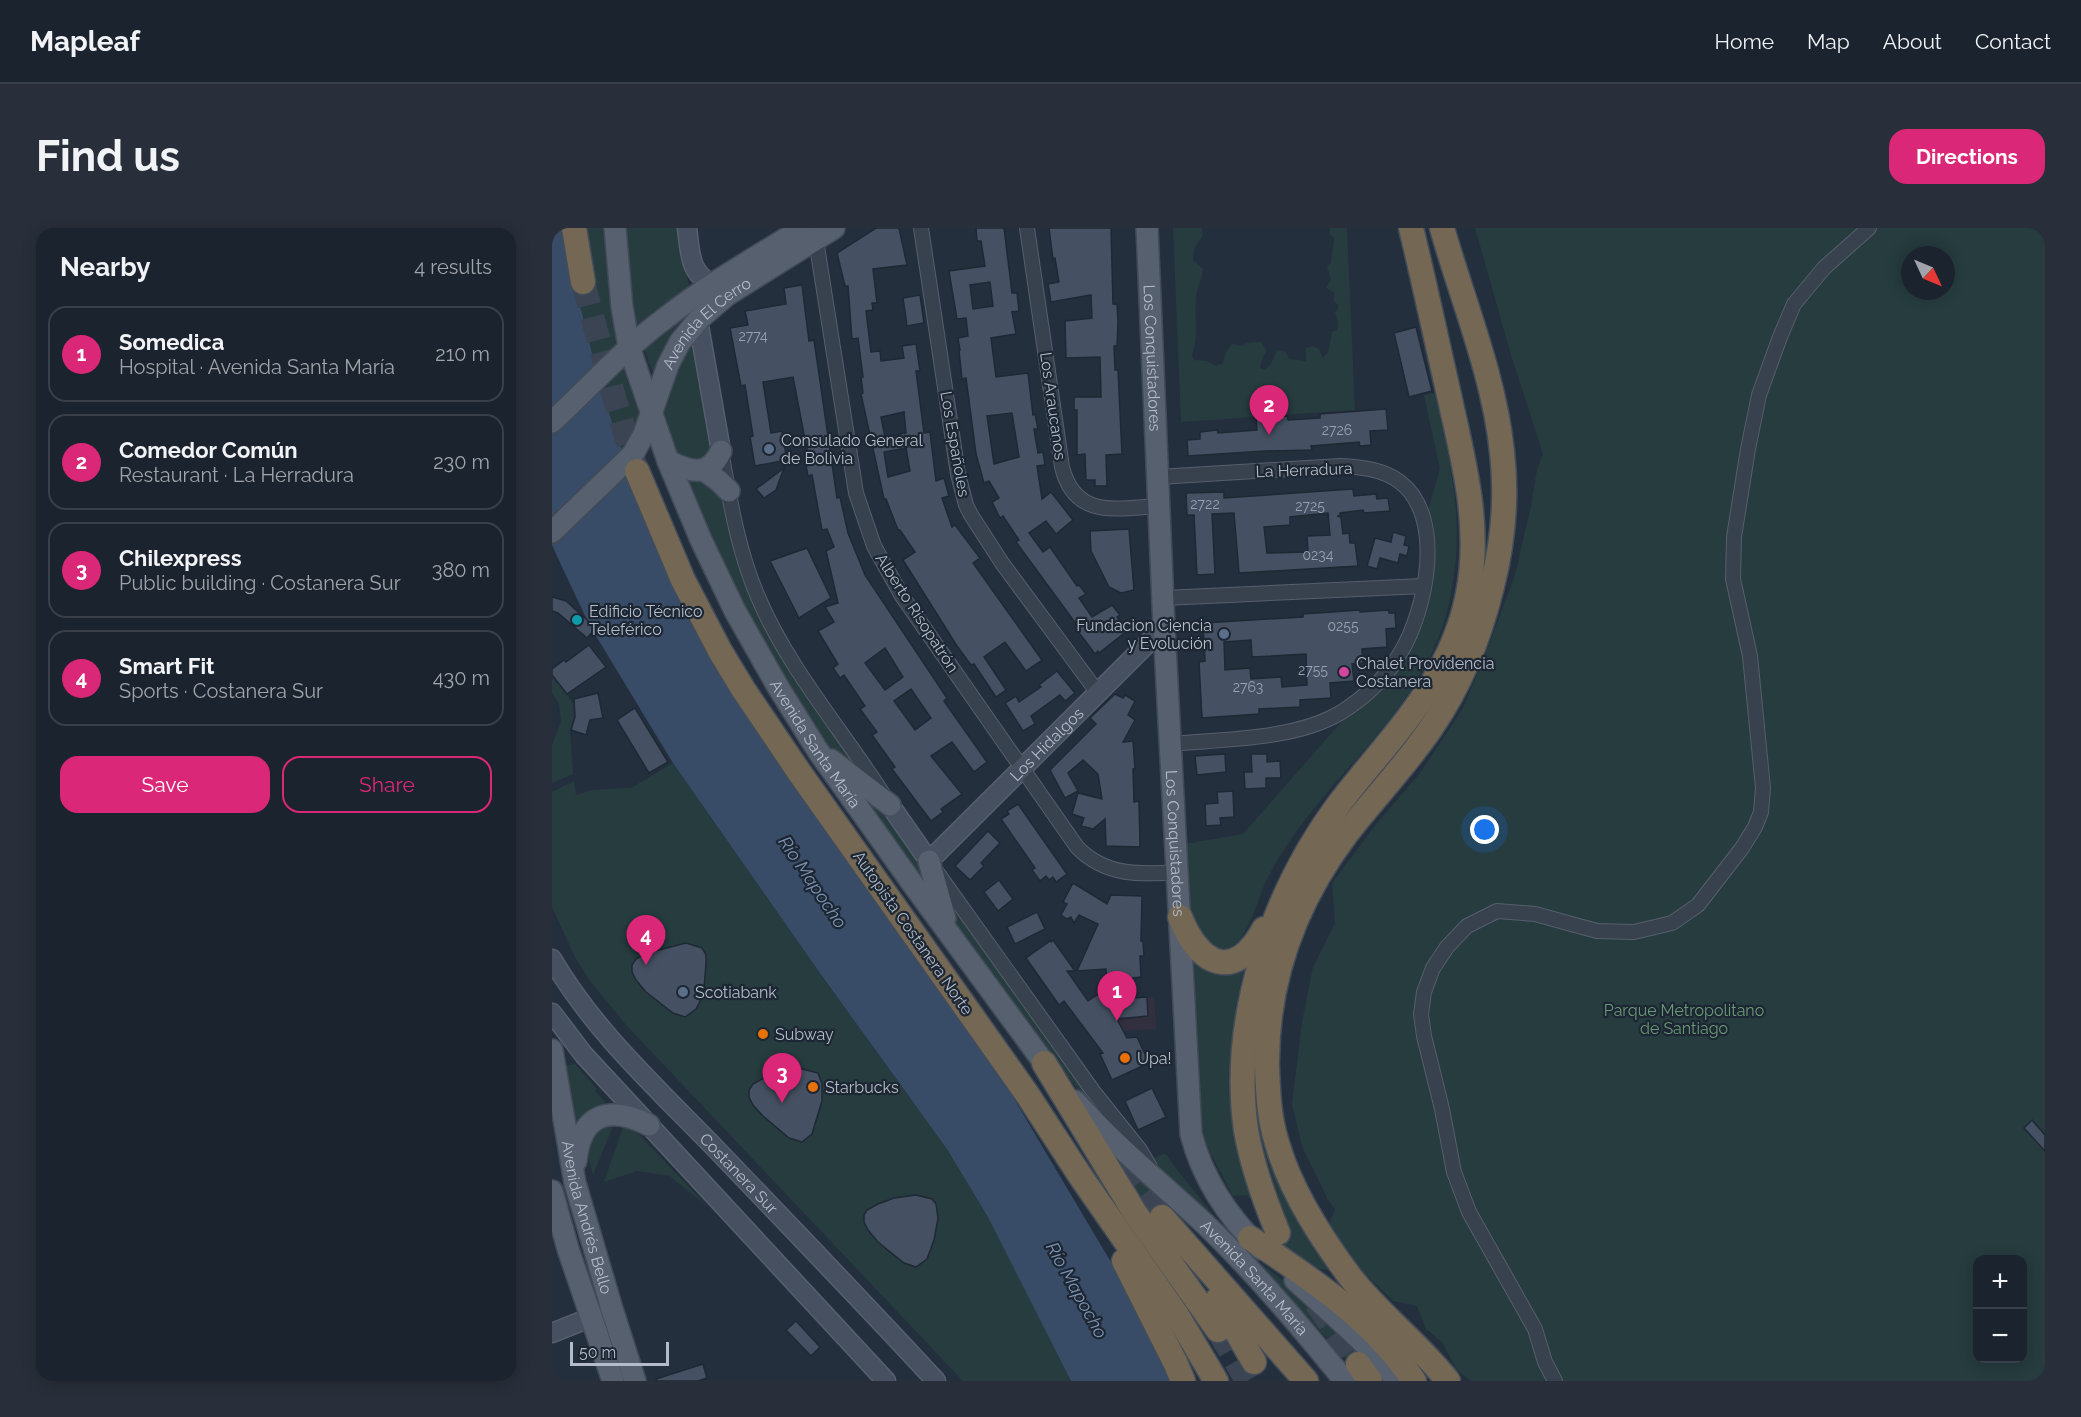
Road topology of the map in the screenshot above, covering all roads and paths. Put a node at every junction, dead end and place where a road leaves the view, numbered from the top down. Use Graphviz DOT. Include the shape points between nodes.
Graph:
graph roads {
  1 [pos="574,228"];
  2 [pos="615,228"];
  3 [pos="687,228"];
  4 [pos="834,228"];
  5 [pos="921,228"];
  6 [pos="1027,228"];
  7 [pos="1147,228"];
  8 [pos="1412,228"];
  9 [pos="1442,228"];
  10 [pos="1869,228"];
  11 [pos="809,234"];
  12 [pos="583,282"];
  13 [pos="713,284"];
  14 [pos="698,320"];
  15 [pos="629,347"];
  16 [pos="650,414"];
  17 [pos="552,422"];
  18 [pos="721,451"];
  19 [pos="668,461"];
  20 [pos="632,466"];
  21 [pos="704,470"];
  22 [pos="1158,477"];
  23 [pos="729,491"];
  24 [pos="1160,506"];
  25 [pos="552,532"];
  26 [pos="1424,585"];
  27 [pos="1164,598"];
  28 [pos="1164,627"];
  29 [pos="1098,693"];
  30 [pos="1171,744"];
  31 [pos="818,751"];
  32 [pos="1021,769"];
  33 [pos="890,805"];
  34 [pos="929,861"];
  35 [pos="1178,872"];
  36 [pos="1295,875"];
  37 [pos="1180,917"];
  38 [pos="951,937"];
  39 [pos="552,959"];
  40 [pos="552,1013"];
  41 [pos="552,1050"];
  42 [pos="1044,1063"];
  43 [pos="649,1125"];
  44 [pos="1081,1177"];
  45 [pos="1158,1182"];
  46 [pos="575,1183"];
  47 [pos="552,1191"];
  48 [pos="1278,1233"];
  49 [pos="1250,1238"];
  50 [pos="1147,1273"];
  51 [pos="612,1309"];
  52 [pos="591,1318"];
  53 [pos="1398,1329"];
  54 [pos="1218,1330"];
  55 [pos="552,1333"];
  56 [pos="1254,1362"];
  57 [pos="1358,1375"];
  58 [pos="613,1381"];
  59 [pos="635,1381"];
  60 [pos="886,1381"];
  61 [pos="936,1381"];
  62 [pos="1183,1381"];
  63 [pos="1204,1381"];
  64 [pos="1216,1381"];
  65 [pos="1306,1381"];
  66 [pos="1397,1381"];
  67 [pos="1414,1381"];
  68 [pos="1438,1381"];
  69 [pos="1448,1381"];
  70 [pos="1555,1381"];
  1 -- 12 [label="highway"];
  2 -- 15 [label="main road, Avenida Santa María"];
  3 -- 13 [label="main road" via="695,269"];
  4 -- 11 [label="main road, Avenida El Cerro"];
  5 -- 29 [label="street, Los Españoles" via="966,505 1002,563"];
  6 -- 24 [label="street, Los Araucanos" via="1067,482 1083,501 1099,508"];
  7 -- 22 [label="main road, Los Conquistadores"];
  8 -- 36 [label="highway" via="1469,483 1473,549 1468,593 1455,638 1433,683 1407,722 1340,804"];
  9 -- 53 [label="highway" via="1487,378 1501,443 1504,501 1493,585 1474,643 1445,706 1336,848 1306,898 1277,976 1268,1047 1271,1122 1295,1188 1337,1259"];
  10 -- 70 [label="street" via="1824,268 1794,304 1759,395 1748,448 1734,537 1733,579 1750,656 1763,788 1755,827 1698,905 1672,923 1634,932 1597,931 1535,914 1497,911 1467,926 1447,947 1424,992 1424,1036 1454,1172 1469,1212 1535,1329"];
  11 -- 13 [label="main road, Avenida El Cerro"];
  11 -- 14 [label="main road, Avenida El Cerro"];
  11 -- 32 [label="street, Alberto Risopatrón" via="867,529 902,596"];
  13 -- 15 [label="main road, Avenida El Cerro"];
  14 -- 16 [label="main road, Avenida El Cerro" via="668,365"];
  14 -- 18 [label="main road, Avenida Santa María"];
  15 -- 16 [label="main road, Avenida Santa María"];
  15 -- 17 [label="main road, Avenida El Cerro"];
  16 -- 19 [label="main road, Avenida Santa María"];
  16 -- 20 [label="main road, Avenida El Cerro"];
  18 -- 21 [label="main road" via="715,463"];
  18 -- 23 [label="street, Avenida Santa María"];
  19 -- 21 [label="main road" via="689,470"];
  19 -- 31 [label="main road, Avenida Santa María" via="735,611"];
  20 -- 25 [label="main road, Avenida El Cerro"];
  20 -- 44 [label="highway, Autopista Costanera Norte" via="682,580 743,689"];
  21 -- 23 [label="main road"];
  22 -- 24 [label="main road, Los Conquistadores"];
  22 -- 26 [label="street, La Herradura" via="1340,466 1393,477 1408,489 1424,519 1428,548"];
  23 -- 33 [label="street, Avenida Santa María" via="748,570 770,622"];
  24 -- 27 [label="main road, Los Conquistadores"];
  26 -- 27 [label="street"];
  26 -- 30 [label="street, La Herradura" via="1401,652 1382,678 1339,713 1289,732"];
  27 -- 28 [label="main road, Los Conquistadores"];
  28 -- 29 [label="main road, Los Hidalgos"];
  28 -- 30 [label="main road, Los Conquistadores"];
  29 -- 32 [label="main road, Los Hidalgos"];
  30 -- 35 [label="main road, Los Conquistadores"];
  31 -- 33 [label="main road"];
  31 -- 38 [label="main road, Avenida Santa María"];
  32 -- 34 [label="main road, Los Hidalgos"];
  32 -- 35 [label="street, Alberto Risopatrón" via="1077,847 1094,862 1125,873"];
  33 -- 34 [label="main road, Avenida Santa María"];
  34 -- 38 [label="main road"];
  34 -- 45 [label="street, Avenida Santa María" via="1140,1150"];
  35 -- 37 [label="main road, Los Conquistadores"];
  36 -- 37 [label="highway" via="1256,944 1235,960 1220,962 1201,953"];
  36 -- 48 [label="highway" via="1260,967 1244,1065 1248,1142"];
  37 -- 49 [label="main road, Los Conquistadores" via="1191,1134 1214,1193"];
  38 -- 42 [label="main road, Avenida Santa María"];
  39 -- 61 [label="main road, Costanera Sur" via="611,1041"];
  40 -- 43 [label="main road, Costanera Sur" via="584,1055"];
  41 -- 46 [label="main road, Avenida Andrés Bello"];
  42 -- 45 [label="main road, Avenida Santa María" via="1090,1119"];
  42 -- 54 [label="highway" via="1135,1213"];
  43 -- 46 [label="main road" via="622,1114 594,1119 580,1139"];
  43 -- 60 [label="main road, Costanera Sur"];
  44 -- 50 [label="highway, Autopista Costanera Norte"];
  44 -- 62 [label="highway"];
  45 -- 57 [label="main road, Avenida Santa María"];
  46 -- 51 [label="main road, Avenida Andrés Bello"];
  47 -- 52 [label="main road, Avenida Andrés Bello"];
  49 -- 66 [label="main road, Los Conquistadores" via="1338,1319"];
  49 -- 67 [label="highway" via="1365,1323"];
  50 -- 63 [label="highway"];
  50 -- 64 [label="highway, Autopista Costanera Norte" via="1178,1315"];
  51 -- 52 [label="main road"];
  51 -- 59 [label="main road, Avenida Andrés Bello"];
  52 -- 55 [label="main road"];
  52 -- 58 [label="main road, Avenida Andrés Bello"];
  53 -- 68 [label="highway"];
  53 -- 69 [label="highway"];
  56 -- 65 [label="highway" via="1162,1216"];
}
